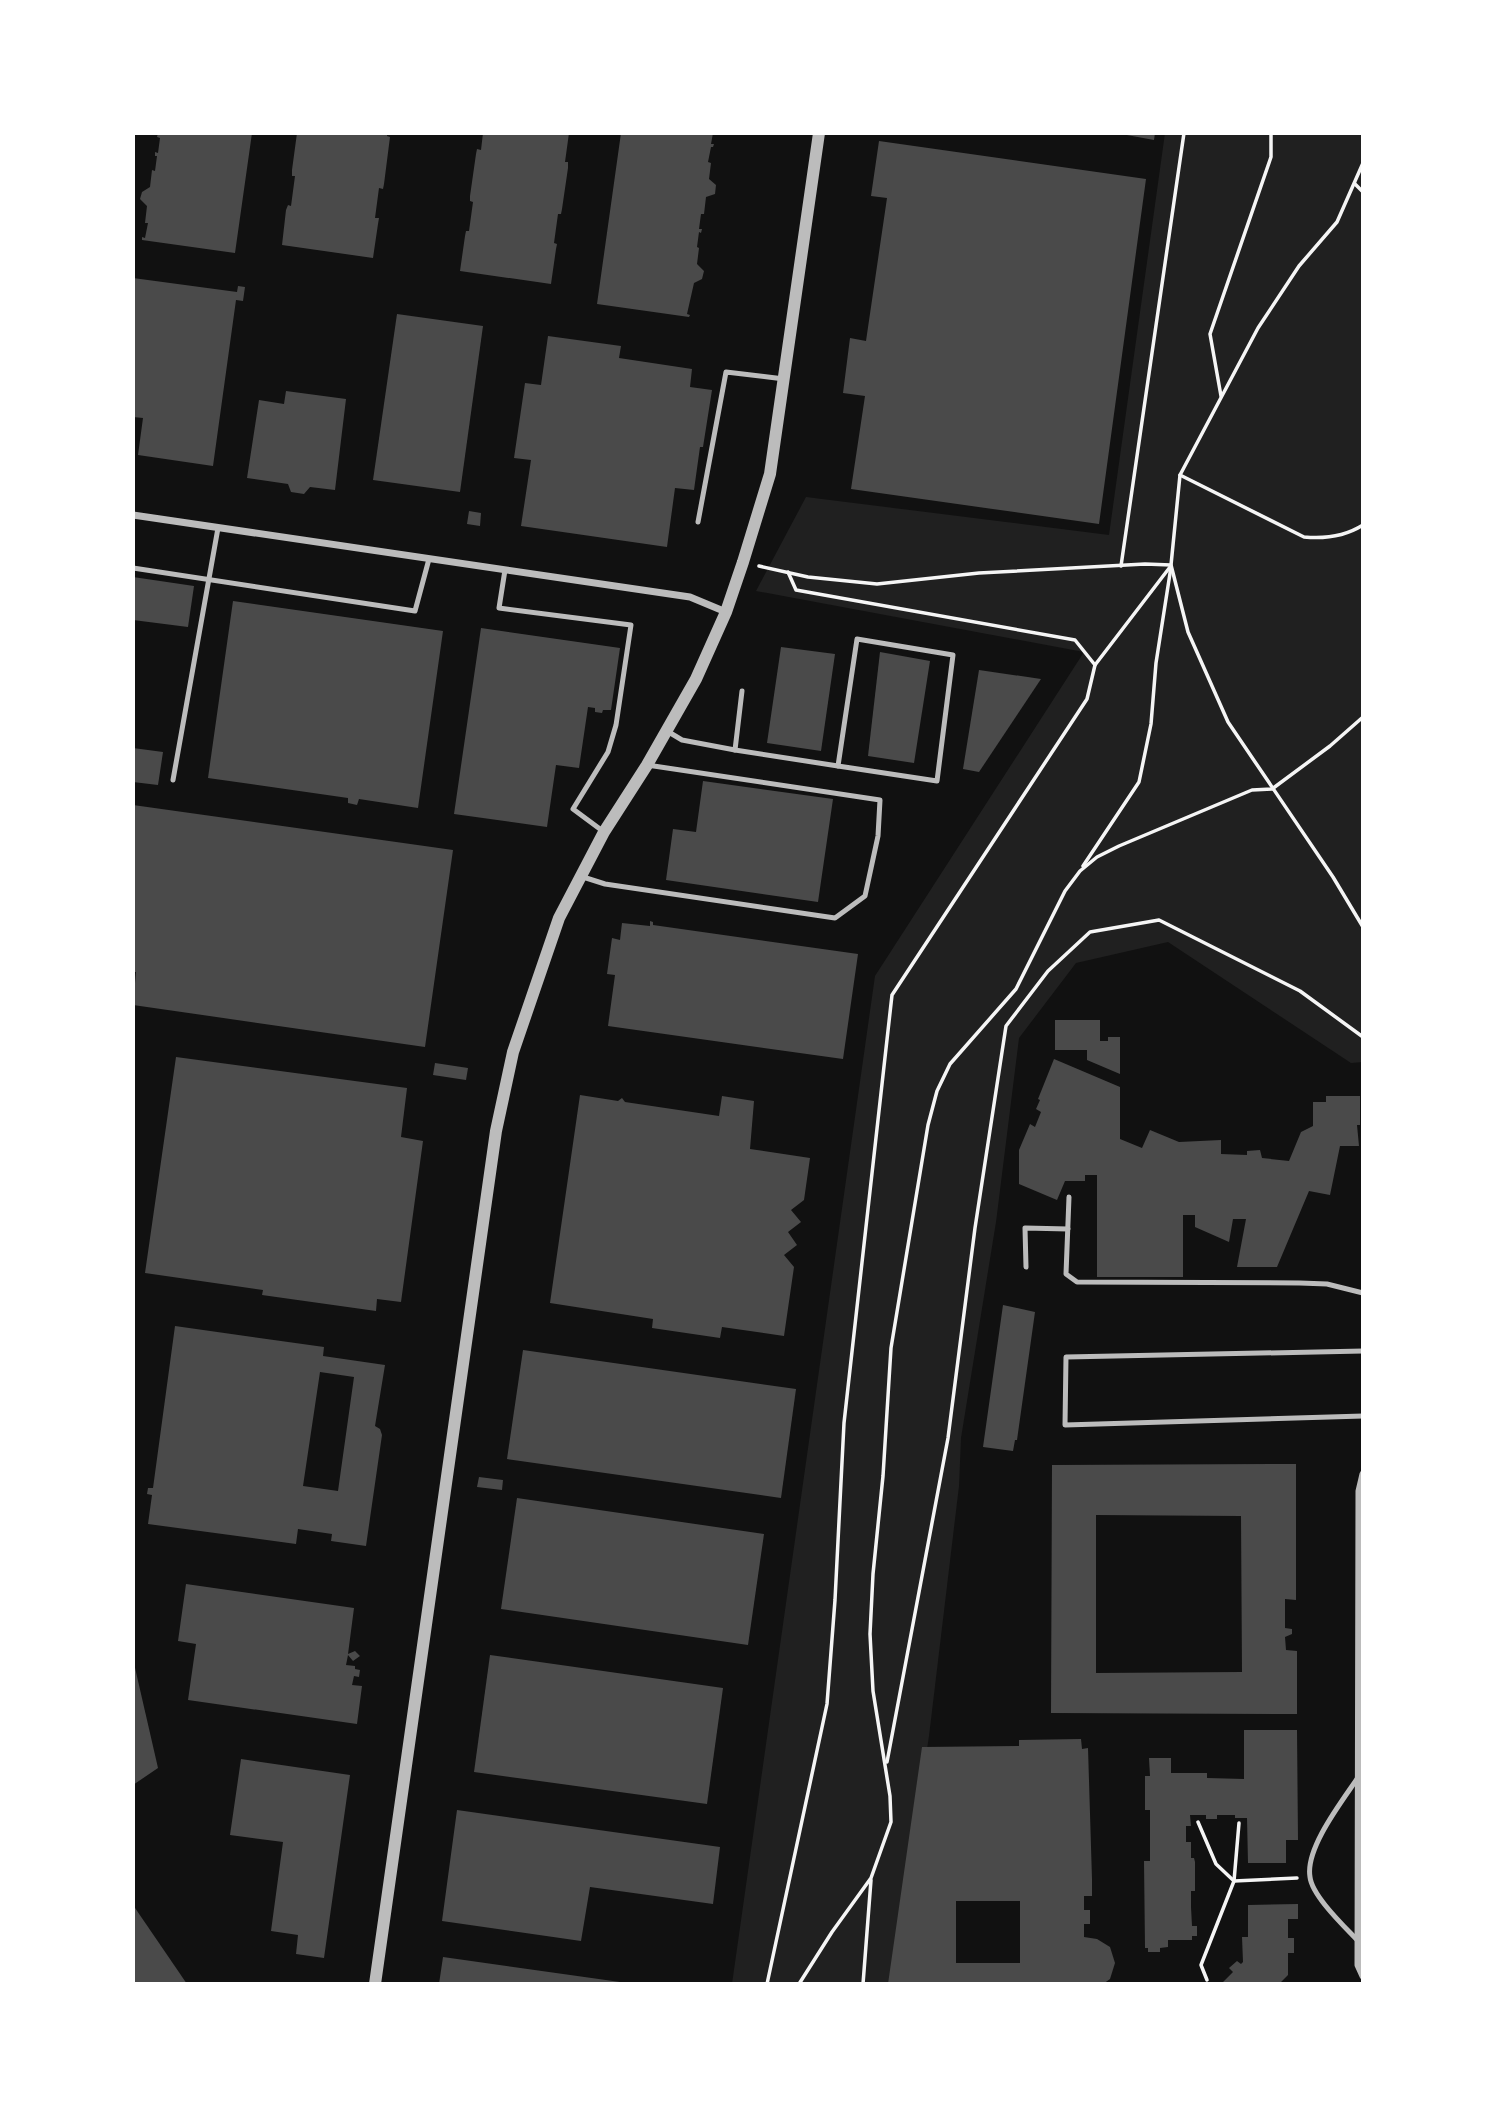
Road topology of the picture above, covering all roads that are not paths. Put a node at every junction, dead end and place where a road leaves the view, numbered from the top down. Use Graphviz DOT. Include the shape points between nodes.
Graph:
graph roads {
  1 [pos="819,133"];
  2 [pos="784,379"];
  3 [pos="133,515"];
  4 [pos="698,522"];
  5 [pos="218,528"];
  6 [pos="429,559"];
  7 [pos="133,568"];
  8 [pos="505,570"];
  9 [pos="209,579"];
  10 [pos="726,612"];
  11 [pos="742,691"];
  12 [pos="667,731"];
  13 [pos="734,750"];
  14 [pos="647,765"];
  15 [pos="838,765"];
  16 [pos="173,780"];
  17 [pos="604,832"];
  18 [pos="580,876"];
  19 [pos="1069,1197"];
  20 [pos="1068,1229"];
  21 [pos="1026,1267"];
  22 [pos="1363,1293"];
  23 [pos="1363,1351"];
  24 [pos="1363,1416"];
  25 [pos="1363,1474"];
  26 [pos="1361,1748"];
  27 [pos="1359,1776"];
  28 [pos="1362,1793"];
  29 [pos="1359,1942"];
  30 [pos="1363,1976"];
  31 [pos="375,1984"];
  1 -- 2 [label="street"];
  2 -- 4 [label="lane" via="726,372"];
  2 -- 10 [label="street" via="770,474"];
  3 -- 5 [label="street"];
  5 -- 6 [label="street"];
  5 -- 9 [label="lane"];
  6 -- 8 [label="street"];
  6 -- 9 [label="lane" via="415,611"];
  7 -- 9 [label="lane"];
  8 -- 10 [label="street" via="690,597"];
  8 -- 17 [label="lane" via="499,608 631,625 608,752 573,809"];
  9 -- 16 [label="lane"];
  10 -- 12 [label="street"];
  11 -- 13 [label="lane"];
  12 -- 13 [label="lane" via="682,740"];
  12 -- 14 [label="street"];
  13 -- 15 [label="lane"];
  14 -- 17 [label="street"];
  14 -- 18 [label="lane" via="880,800 865,896 835,918 605,884"];
  15 -- 15 [label="lane" via="937,780 953,655 857,639"];
  17 -- 18 [label="street"];
  18 -- 31 [label="street" via="559,918 524,1016 496,1131"];
  19 -- 20 [label="lane"];
  20 -- 21 [label="lane" via="1025,1228"];
  20 -- 22 [label="lane" via="1066,1274 1077,1282 1327,1284"];
  23 -- 24 [label="lane" via="1066,1357 1065,1425"];
  25 -- 26 [label="street" via="1359,1491"];
  26 -- 27 [label="street"];
  27 -- 28 [label="street"];
  27 -- 29 [label="lane" via="1315,1844 1310,1877 1322,1902"];
  28 -- 29 [label="street"];
  29 -- 30 [label="street"];
}
